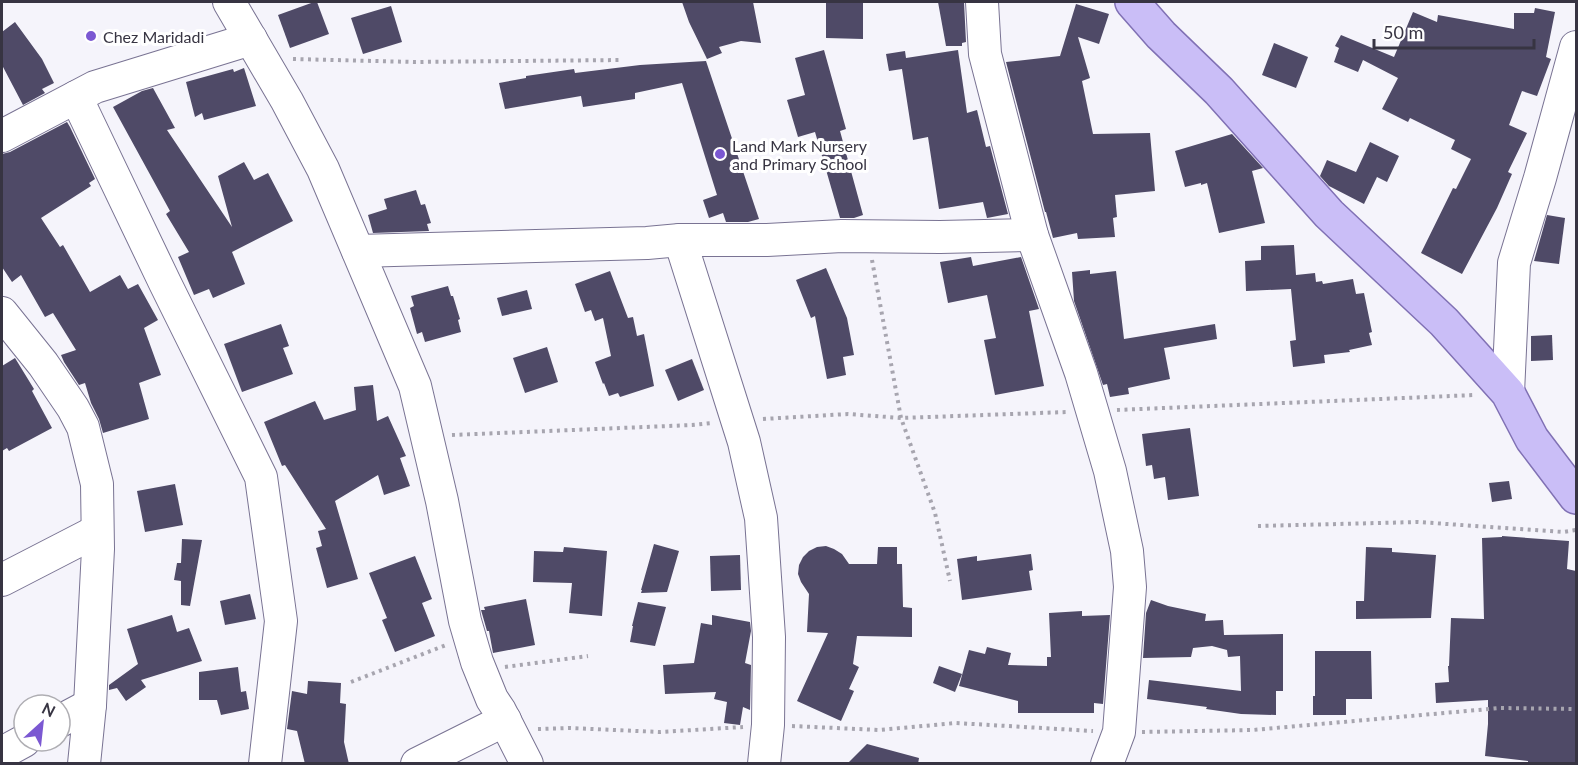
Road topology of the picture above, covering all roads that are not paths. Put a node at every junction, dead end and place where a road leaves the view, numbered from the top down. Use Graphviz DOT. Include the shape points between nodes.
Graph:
graph roads {
  1 [pos="229,2"];
  2 [pos="982,2"];
  3 [pos="1132,2"];
  4 [pos="1576,47"];
  5 [pos="256,48"];
  6 [pos="75,97"];
  7 [pos="2,135"];
  8 [pos="1032,235"];
  9 [pos="680,240"];
  10 [pos="358,251"];
  11 [pos="2,313"];
  12 [pos="12,342"];
  13 [pos="1508,393"];
  14 [pos="1576,497"];
  15 [pos="98,531"];
  16 [pos="2,580"];
  17 [pos="90,705"];
  18 [pos="72,715"];
  19 [pos="507,725"];
  20 [pos="84,764"];
  21 [pos="265,764"];
  22 [pos="417,764"];
  23 [pos="527,764"];
  24 [pos="764,764"];
  25 [pos="1107,764"];
  1 -- 5 [label="street"];
  2 -- 8 [label="street" via="985,54"];
  3 -- 13 [label="main road" via="1220,91 1329,214 1444,322"];
  4 -- 13 [label="street" via="1514,263"];
  5 -- 6 [label="street" via="96,87"];
  5 -- 10 [label="street" via="323,169"];
  6 -- 7 [label="street"];
  6 -- 21 [label="street" via="261,477 281,621"];
  8 -- 9 [label="street"];
  8 -- 25 [label="street" via="1081,373 1110,471 1127,551 1130,586 1119,732"];
  9 -- 10 [label="street"];
  9 -- 24 [label="street" via="744,442 761,518 769,637"];
  10 -- 19 [label="street" via="415,386 465,621 492,699"];
  11 -- 12 [label="street"];
  12 -- 15 [label="street" via="73,408 83,427 97,484"];
  13 -- 14 [label="main road" via="1532,439"];
  15 -- 16 [label="street"];
  15 -- 17 [label="street"];
  17 -- 18 [label="street"];
  17 -- 20 [label="street"];
  19 -- 22 [label="street"];
  19 -- 23 [label="street"];
}
